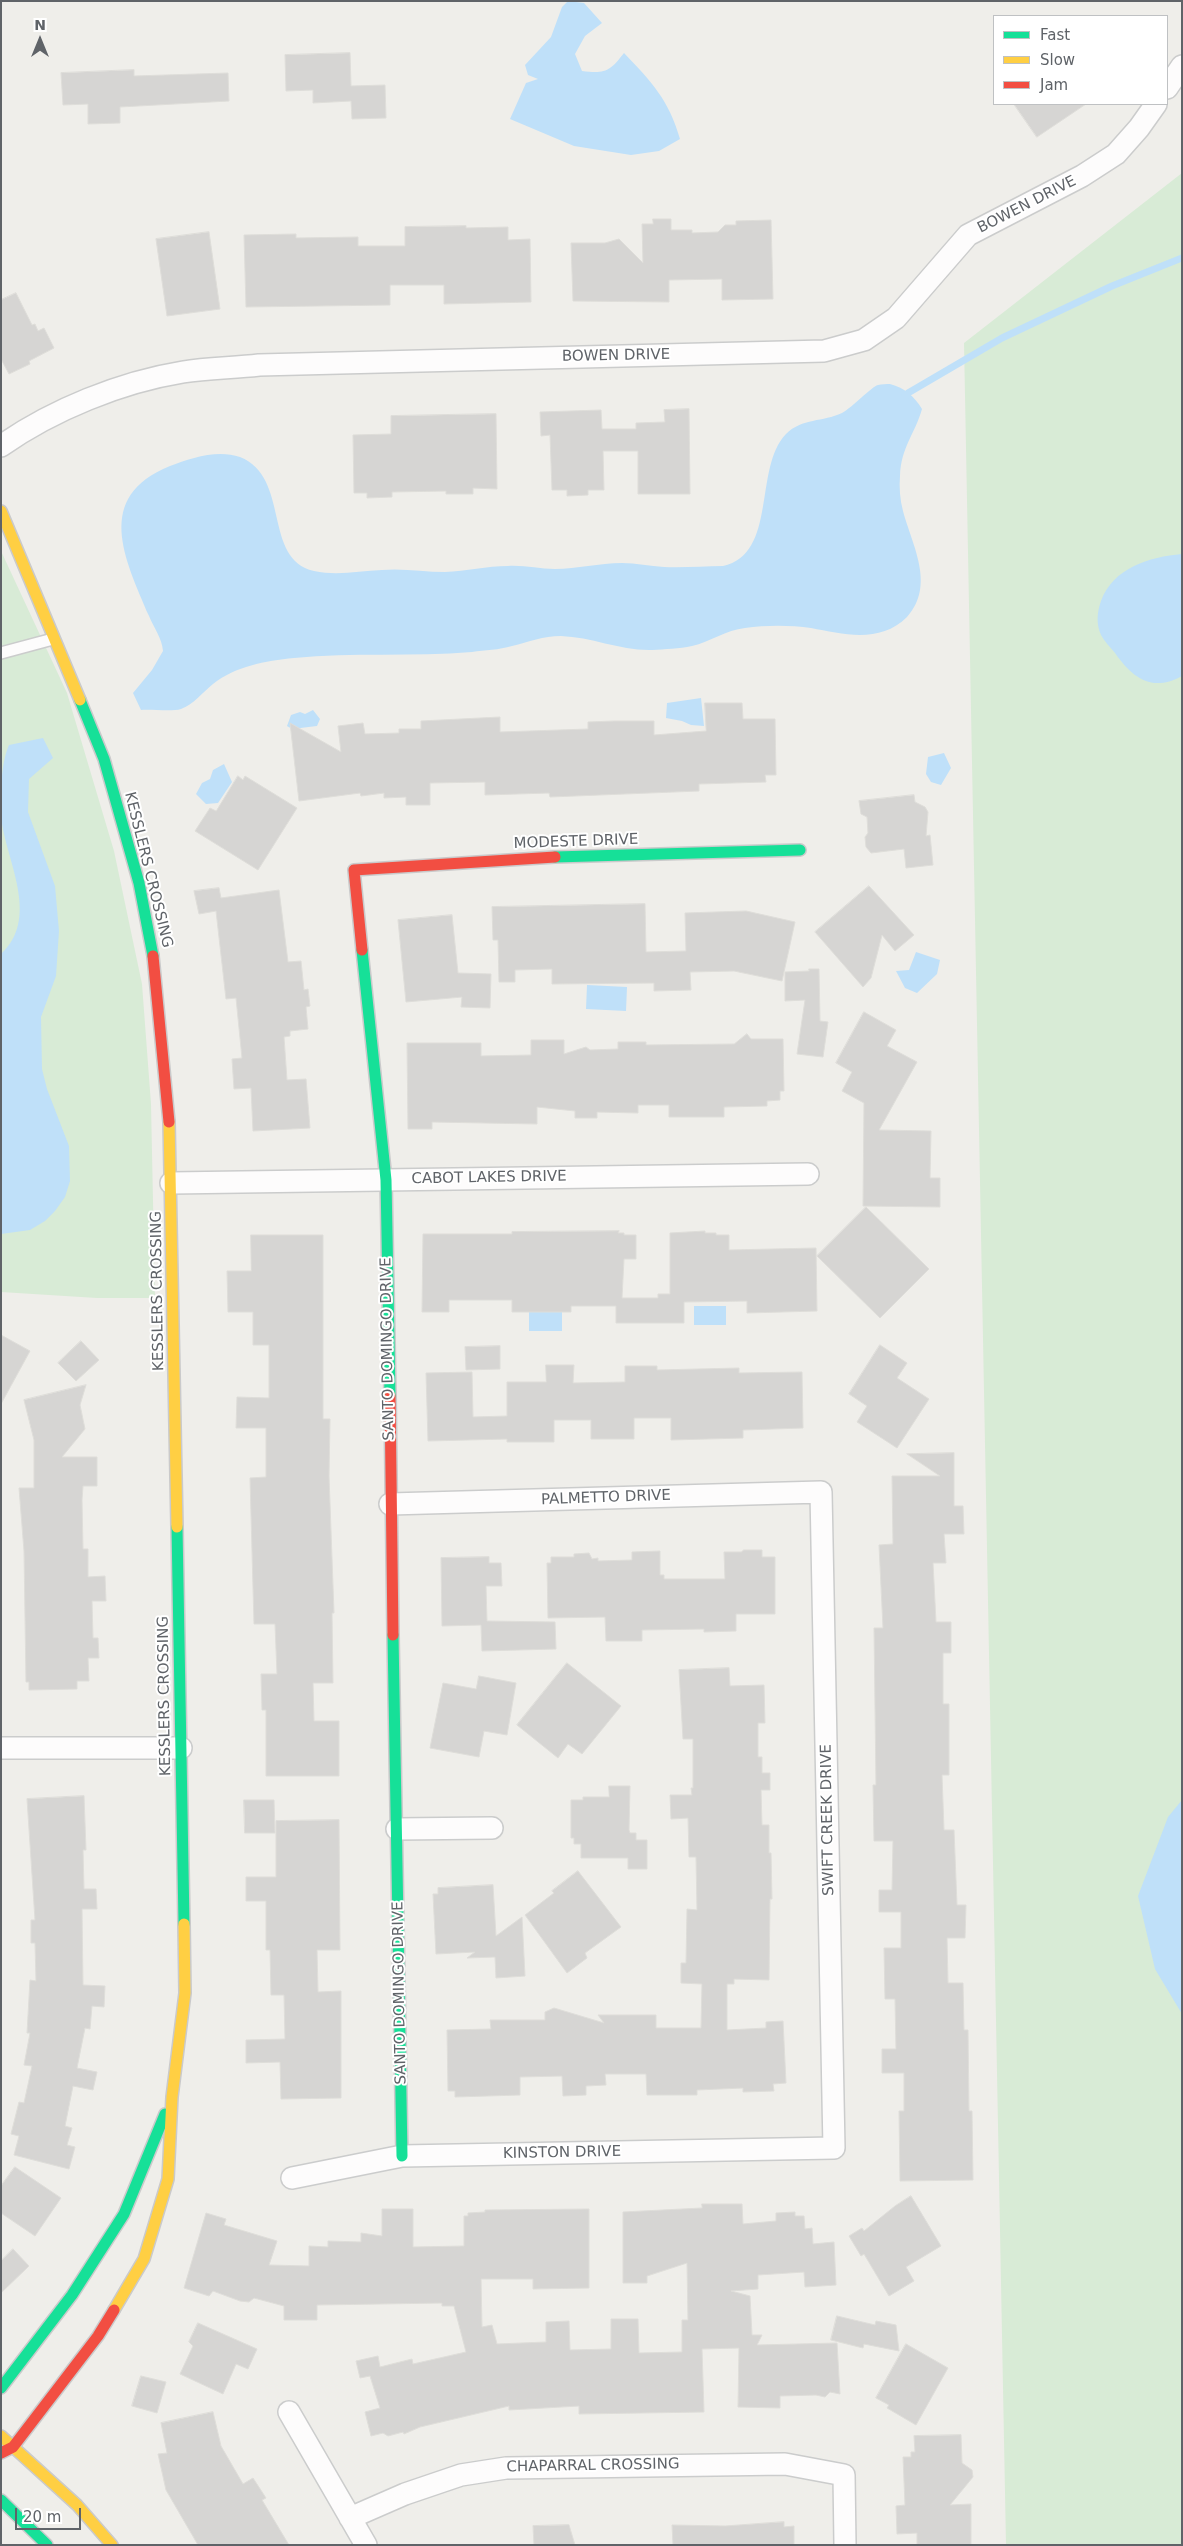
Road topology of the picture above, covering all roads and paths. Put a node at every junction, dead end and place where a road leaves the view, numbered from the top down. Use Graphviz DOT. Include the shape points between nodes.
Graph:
graph roads {
  1 [pos="1182,66"];
  2 [pos="1168,87"];
  3 [pos="1155,105"];
  4 [pos="1,446"];
  5 [pos="1,511"];
  6 [pos="53,639"];
  7 [pos="1,653"];
  8 [pos="800,850"];
  9 [pos="354,870"];
  10 [pos="808,1174"];
  11 [pos="386,1180"];
  12 [pos="171,1184"];
  13 [pos="821,1492"];
  14 [pos="390,1504"];
  15 [pos="1,1748"];
  16 [pos="181,1748"];
  17 [pos="492,1828"];
  18 [pos="397,1829"];
  19 [pos="172,2097"];
  20 [pos="834,2148"];
  21 [pos="402,2156"];
  22 [pos="292,2178"];
  23 [pos="1,2388"];
  24 [pos="289,2412"];
  25 [pos="1,2436"];
  26 [pos="13,2447"];
  27 [pos="1,2453"];
  28 [pos="1,2500"];
  29 [pos="350,2518"];
  30 [pos="47,2545"];
  31 [pos="112,2545"];
  32 [pos="366,2545"];
  33 [pos="845,2545"];
  1 -- 2 [label="street"];
  3 -- 4 [label="street, BOWEN DRIVE" via="1116,154 1082,176 968,235 896,318 864,340 824,351 259,365 182,372 99,394 24,430"];
  5 -- 6 [label="street, KESSLERS CROSSING"];
  6 -- 7 [label="lane"];
  6 -- 12 [label="street, KESSLERS CROSSING" via="104,759 139,883 155,964 168,1098"];
  8 -- 9 [label="street, MODESTE DRIVE" via="504,859"];
  9 -- 11 [label="street, SANTO DOMINGO DRIVE"];
  10 -- 11 [label="street, CABOT LAKES DRIVE"];
  11 -- 12 [label="street, CABOT LAKES DRIVE"];
  11 -- 14 [label="street, SANTO DOMINGO DRIVE"];
  12 -- 16 [label="street, KESSLERS CROSSING"];
  13 -- 14 [label="street, PALMETTO DRIVE"];
  13 -- 20 [label="street, SWIFT CREEK DRIVE"];
  14 -- 18 [label="street, SANTO DOMINGO DRIVE"];
  15 -- 16 [label="street"];
  16 -- 19 [label="street, KESSLERS CROSSING" via="184,1992"];
  17 -- 18 [label="street"];
  18 -- 21 [label="street, SANTO DOMINGO DRIVE"];
  19 -- 23 [label="street, KESSLERS CROSSING" via="124,2214 72,2295"];
  19 -- 26 [label="street, KESSLERS CROSSING" via="168,2179 144,2259 98,2336"];
  20 -- 21 [label="street, KINSTON DRIVE"];
  21 -- 22 [label="street, KINSTON DRIVE"];
  24 -- 29 [label="street"];
  25 -- 26 [label="street"];
  26 -- 27 [label="street, KESSLERS CROSSING"];
  26 -- 31 [label="street" via="77,2505"];
  28 -- 30 [label="street"];
  29 -- 32 [label="street"];
  29 -- 33 [label="street, CHAPARRAL CROSSING" via="453,2478 506,2468 786,2464 844,2475"];
}
